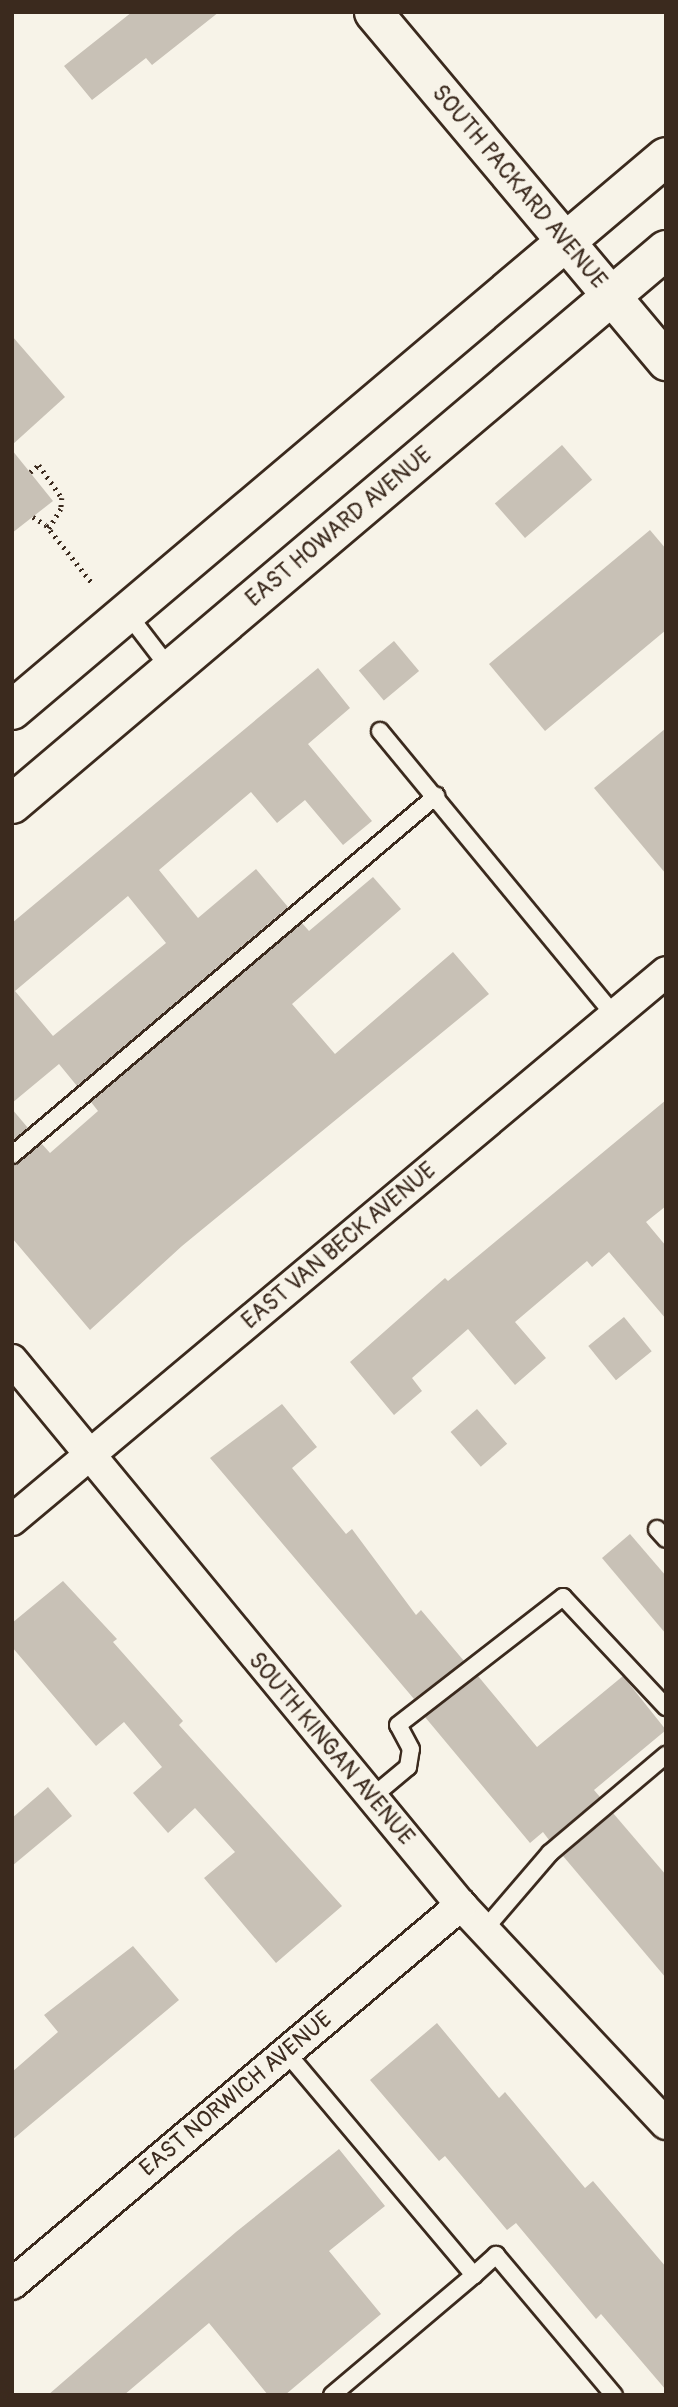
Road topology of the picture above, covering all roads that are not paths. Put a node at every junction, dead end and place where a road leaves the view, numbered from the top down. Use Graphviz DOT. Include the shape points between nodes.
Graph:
graph roads {
  1 [pos="373,12"];
  2 [pos="666,157"];
  3 [pos="567,243"];
  4 [pos="666,250"];
  5 [pos="612,297"];
  6 [pos="666,361"];
  7 [pos="127,613"];
  8 [pos="170,669"];
  9 [pos="12,710"];
  10 [pos="380,731"];
  11 [pos="436,796"];
  12 [pos="12,804"];
  13 [pos="666,972"];
  14 [pos="614,1015"];
  15 [pos="12,1155"];
  16 [pos="12,1360"];
  17 [pos="89,1456"];
  18 [pos="12,1520"];
  19 [pos="666,1707"];
  20 [pos="666,1755"];
  21 [pos="372,1797"];
  22 [pos="461,1905"];
  23 [pos="484,1930"];
  24 [pos="286,2052"];
  25 [pos="666,2124"];
  26 [pos="474,2274"];
  27 [pos="12,2284"];
  28 [pos="332,2395"];
  29 [pos="614,2395"];
  1 -- 3 [label="street, SOUTH PACKARD AVENUE"];
  2 -- 3 [label="main road"];
  3 -- 5 [label="street, SOUTH PACKARD AVENUE"];
  3 -- 7 [label="main road"];
  4 -- 5 [label="main road, EAST HOWARD AVENUE"];
  5 -- 6 [label="street, SOUTH PACKARD AVENUE"];
  5 -- 8 [label="main road, EAST HOWARD AVENUE"];
  7 -- 8 [label="lane"];
  7 -- 9 [label="main road"];
  8 -- 12 [label="main road, EAST HOWARD AVENUE"];
  10 -- 11 [label="lane"];
  11 -- 14 [label="lane"];
  11 -- 15 [label="lane"];
  13 -- 14 [label="street, EAST VAN BECK AVENUE"];
  14 -- 17 [label="street, EAST VAN BECK AVENUE"];
  16 -- 17 [label="street, SOUTH KINGAN AVENUE"];
  17 -- 18 [label="street, EAST VAN BECK AVENUE"];
  17 -- 21 [label="street, SOUTH KINGAN AVENUE"];
  19 -- 21 [label="lane" via="563,1597 398,1725 411,1749 408,1767"];
  20 -- 23 [label="lane" via="550,1853"];
  21 -- 22 [label="street, SOUTH KINGAN AVENUE"];
  22 -- 23 [label="street, SOUTH KINGAN AVENUE"];
  22 -- 24 [label="street, EAST NORWICH AVENUE"];
  23 -- 25 [label="street, SOUTH KINGAN AVENUE"];
  24 -- 26 [label="lane"];
  24 -- 27 [label="street, EAST NORWICH AVENUE"];
  26 -- 28 [label="lane"];
  26 -- 29 [label="lane" via="496,2255"];
}
